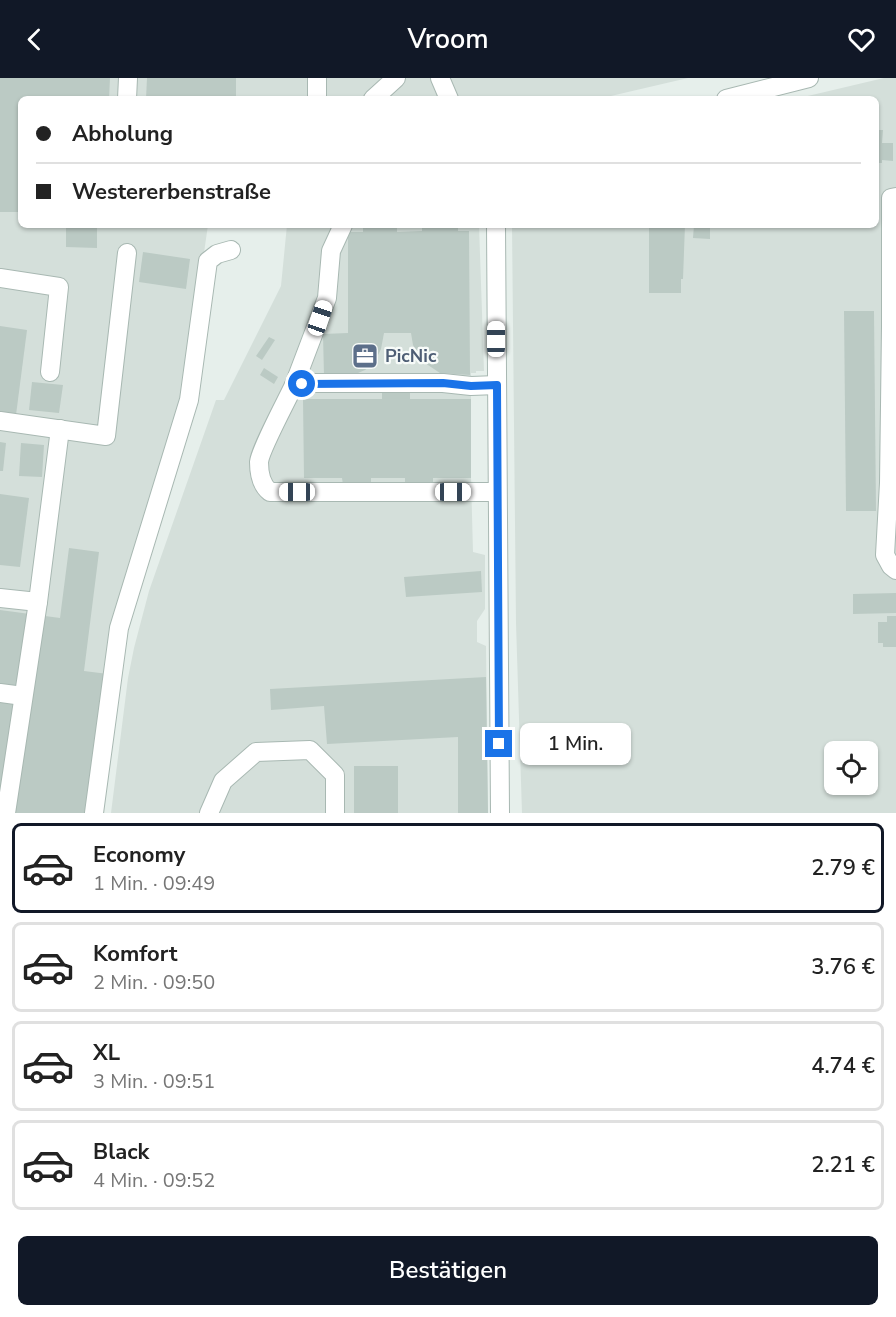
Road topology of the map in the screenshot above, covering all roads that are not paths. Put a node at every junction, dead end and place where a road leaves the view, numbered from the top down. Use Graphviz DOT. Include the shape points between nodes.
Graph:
graph roads {
  1 [pos="128,78"];
  2 [pos="317,78"];
  3 [pos="396,78"];
  4 [pos="440,78"];
  5 [pos="809,78"];
  6 [pos="127,96"];
  7 [pos="317,96"];
  8 [pos="376,96"];
  9 [pos="448,96"];
  10 [pos="738,96"];
  11 [pos="896,197"];
  12 [pos="342,228"];
  13 [pos="496,228"];
  14 [pos="231,250"];
  15 [pos="127,253"];
  16 [pos="0,278"];
  17 [pos="894,327"];
  18 [pos="50,372"];
  19 [pos="294,385"];
  20 [pos="497,385"];
  21 [pos="0,421"];
  22 [pos="893,428"];
  23 [pos="60,429"];
  24 [pos="497,492"];
  25 [pos="892,500"];
  26 [pos="896,570"];
  27 [pos="0,598"];
  28 [pos="38,602"];
  29 [pos="0,693"];
  30 [pos="23,696"];
  31 [pos="6,813"];
  32 [pos="94,813"];
  33 [pos="210,813"];
  34 [pos="334,813"];
  35 [pos="500,813"];
  1 -- 6 [label="street"];
  2 -- 7 [label="street"];
  3 -- 8 [label="street"];
  4 -- 9 [label="street"];
  5 -- 10 [label="street"];
  11 -- 17 [label="street" via="891,198"];
  12 -- 19 [label="street" via="331,251 327,298"];
  13 -- 20 [label="street"];
  14 -- 32 [label="street" via="208,261 189,400 119,628"];
  15 -- 23 [label="street" via="106,435"];
  16 -- 18 [label="street" via="59,287"];
  17 -- 22 [label="street"];
  19 -- 20 [label="street"];
  19 -- 24 [label="street" via="259,460 261,479 270,492"];
  20 -- 24 [label="street"];
  21 -- 23 [label="street"];
  22 -- 25 [label="street"];
  23 -- 28 [label="street"];
  24 -- 35 [label="street"];
  25 -- 26 [label="street" via="885,555"];
  27 -- 28 [label="street"];
  28 -- 30 [label="street"];
  29 -- 30 [label="street"];
  30 -- 31 [label="street"];
  33 -- 34 [label="street" via="223,781 256,752 310,750 335,775"];
}
